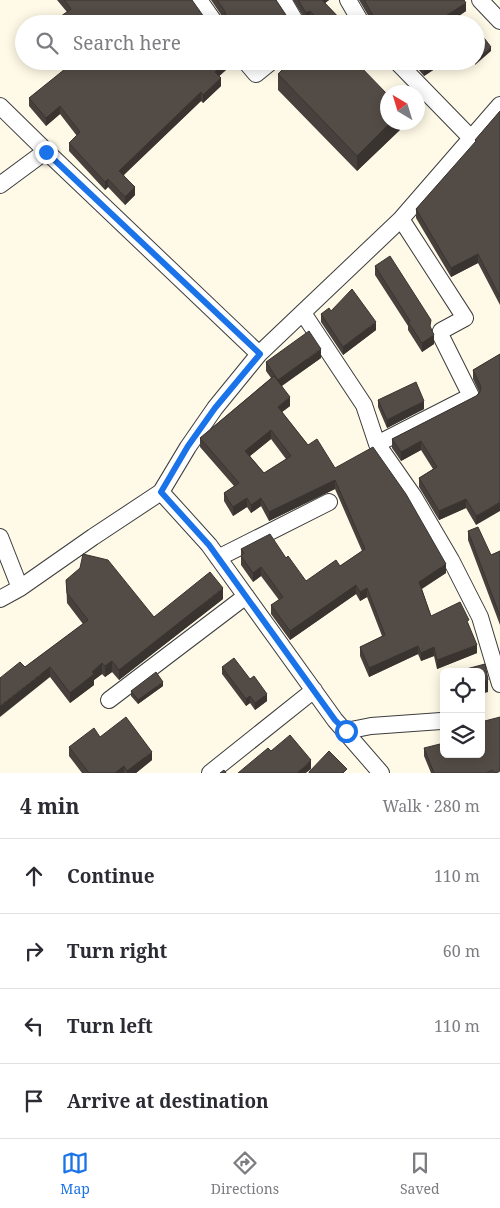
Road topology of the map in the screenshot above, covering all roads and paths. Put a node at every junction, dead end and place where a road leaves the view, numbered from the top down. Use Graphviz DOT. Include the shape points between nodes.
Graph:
graph roads {
  1 [pos="199,0"];
  2 [pos="283,0"];
  3 [pos="348,0"];
  4 [pos="480,0"];
  5 [pos="210,15"];
  6 [pos="292,15"];
  7 [pos="357,15"];
  8 [pos="500,21"];
  9 [pos="405,70"];
  10 [pos="500,105"];
  11 [pos="0,106"];
  12 [pos="471,138"];
  13 [pos="46,152"];
  14 [pos="0,185"];
  15 [pos="401,219"];
  16 [pos="303,313"];
  17 [pos="260,354"];
  18 [pos="377,444"];
  19 [pos="161,492"];
  20 [pos="329,502"];
  21 [pos="0,537"];
  22 [pos="218,558"];
  23 [pos="20,588"];
  24 [pos="246,596"];
  25 [pos="0,600"];
  26 [pos="497,662"];
  27 [pos="500,684"];
  28 [pos="314,690"];
  29 [pos="109,700"];
  30 [pos="440,721"];
  31 [pos="346,731"];
  32 [pos="210,773"];
  33 [pos="382,773"];
  1 -- 5 [label="street"];
  2 -- 6 [label="street"];
  3 -- 7 [label="street"];
  4 -- 8 [label="street"];
  9 -- 12 [label="street"];
  10 -- 12 [label="street"];
  11 -- 13 [label="street"];
  12 -- 15 [label="street"];
  13 -- 14 [label="street"];
  13 -- 17 [label="street"];
  15 -- 16 [label="street"];
  15 -- 18 [label="street" via="465,318 440,331 440,334 471,396"];
  16 -- 17 [label="street"];
  16 -- 18 [label="street" via="364,405"];
  17 -- 19 [label="street" via="215,408"];
  18 -- 26 [label="street" via="414,497 451,560 480,617"];
  19 -- 22 [label="street"];
  19 -- 23 [label="street"];
  20 -- 22 [label="street"];
  21 -- 23 [label="street"];
  22 -- 24 [label="street"];
  23 -- 25 [label="street"];
  24 -- 28 [label="street"];
  24 -- 29 [label="street"];
  26 -- 27 [label="street"];
  28 -- 31 [label="street"];
  28 -- 32 [label="street"];
  30 -- 31 [label="street"];
  31 -- 33 [label="street"];
}
